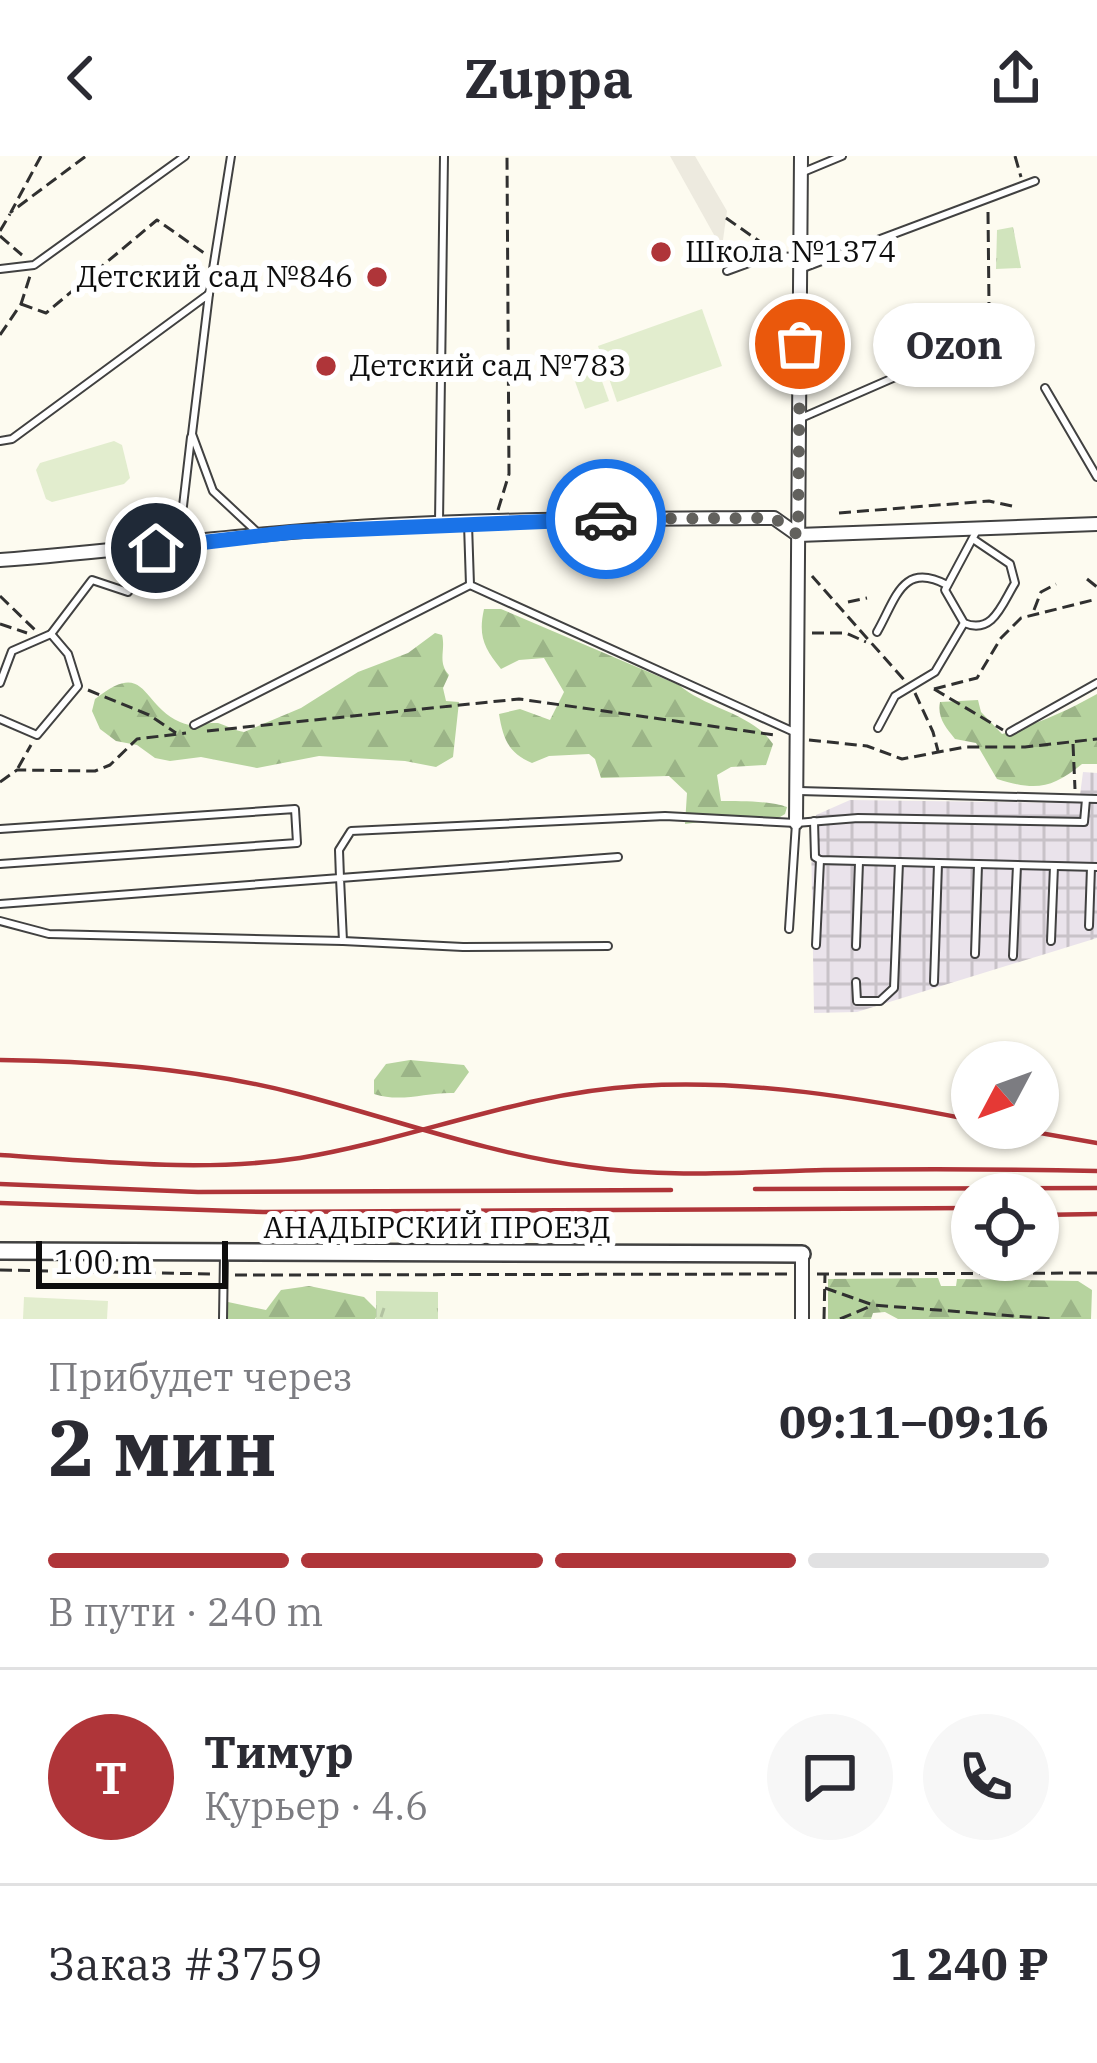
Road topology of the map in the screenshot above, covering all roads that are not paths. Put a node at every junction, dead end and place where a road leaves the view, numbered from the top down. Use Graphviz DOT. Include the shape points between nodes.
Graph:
graph roads {
  1 [pos="185,156"];
  2 [pos="231,156"];
  3 [pos="444,156"];
  4 [pos="801,156"];
  5 [pos="842,156"];
  6 [pos="801,173"];
  7 [pos="1035,182"];
  8 [pos="800,258"];
  9 [pos="0,269"];
  10 [pos="727,271"];
  11 [pos="209,294"];
  12 [pos="970,344"];
  13 [pos="1045,388"];
  14 [pos="799,419"];
  15 [pos="192,434"];
  16 [pos="0,441"];
  17 [pos="1097,477"];
  18 [pos="469,524"];
  19 [pos="1097,524"];
  20 [pos="439,526"];
  21 [pos="975,534"];
  22 [pos="798,535"];
  23 [pos="261,536"];
  24 [pos="156,548"];
  25 [pos="0,560"];
  26 [pos="470,585"];
  27 [pos="947,585"];
  28 [pos="964,622"];
  29 [pos="877,632"];
  30 [pos="48,637"];
  31 [pos="0,682"];
  32 [pos="1097,683"];
  33 [pos="0,719"];
  34 [pos="194,725"];
  35 [pos="878,728"];
  36 [pos="1010,732"];
  37 [pos="796,735"];
  38 [pos="799,790"];
  39 [pos="1086,799"];
  40 [pos="1097,800"];
  41 [pos="814,821"];
  42 [pos="796,823"];
  43 [pos="0,830"];
  44 [pos="618,857"];
  45 [pos="820,860"];
  46 [pos="859,862"];
  47 [pos="899,862"];
  48 [pos="0,864"];
  49 [pos="938,864"];
  50 [pos="978,865"];
  51 [pos="1017,866"];
  52 [pos="1054,866"];
  53 [pos="1094,867"];
  54 [pos="340,878"];
  55 [pos="0,904"];
  56 [pos="0,921"];
  57 [pos="1089,926"];
  58 [pos="789,929"];
  59 [pos="343,940"];
  60 [pos="1051,941"];
  61 [pos="816,945"];
  62 [pos="608,946"];
  63 [pos="856,946"];
  64 [pos="975,954"];
  65 [pos="1013,956"];
  66 [pos="856,982"];
  67 [pos="934,982"];
  68 [pos="0,1251"];
  69 [pos="802,1254"];
  70 [pos="224,1255"];
  71 [pos="223,1319"];
  72 [pos="802,1319"];
  1 -- 9 [label="lane" via="34,265"];
  2 -- 11 [label="lane"];
  3 -- 20 [label="lane"];
  4 -- 6 [label="street"];
  5 -- 6 [label="lane"];
  6 -- 8 [label="street"];
  7 -- 8 [label="lane"];
  8 -- 10 [label="lane" via="768,256"];
  8 -- 14 [label="street"];
  11 -- 15 [label="lane"];
  11 -- 16 [label="lane"];
  12 -- 14 [label="lane"];
  13 -- 17 [label="lane"];
  14 -- 22 [label="street"];
  15 -- 23 [label="lane" via="213,491"];
  15 -- 24 [label="lane" via="183,506"];
  18 -- 20 [label="street"];
  18 -- 22 [label="street" via="774,518"];
  18 -- 26 [label="lane"];
  19 -- 21 [label="street"];
  20 -- 23 [label="street"];
  21 -- 22 [label="street"];
  21 -- 27 [label="lane"];
  21 -- 28 [label="lane" via="1010,565 1015,583 993,621"];
  22 -- 37 [label="street"];
  23 -- 24 [label="street"];
  24 -- 25 [label="street"];
  24 -- 30 [label="lane" via="128,592 92,580"];
  26 -- 34 [label="lane"];
  26 -- 37 [label="lane"];
  27 -- 28 [label="lane"];
  27 -- 29 [label="lane" via="928,575 911,578"];
  28 -- 35 [label="lane" via="935,672 895,696"];
  30 -- 31 [label="lane" via="12,651"];
  30 -- 33 [label="lane" via="68,654 78,686 37,735"];
  32 -- 36 [label="lane"];
  37 -- 38 [label="street"];
  38 -- 39 [label="lane"];
  38 -- 42 [label="street"];
  39 -- 40 [label="lane"];
  39 -- 41 [label="lane" via="1084,822"];
  41 -- 42 [label="lane"];
  41 -- 45 [label="lane"];
  42 -- 54 [label="lane" via="665,816 351,831 339,850"];
  42 -- 58 [label="lane"];
  43 -- 48 [label="lane" via="295,809 297,843"];
  44 -- 54 [label="lane"];
  45 -- 46 [label="lane"];
  45 -- 61 [label="lane"];
  46 -- 47 [label="lane"];
  46 -- 63 [label="lane"];
  47 -- 49 [label="lane"];
  47 -- 66 [label="lane" via="894,988 880,1001 857,1000"];
  49 -- 50 [label="lane"];
  49 -- 67 [label="lane"];
  50 -- 51 [label="lane"];
  50 -- 64 [label="lane"];
  51 -- 52 [label="lane"];
  51 -- 65 [label="lane"];
  52 -- 53 [label="lane"];
  52 -- 60 [label="lane"];
  53 -- 57 [label="lane"];
  54 -- 55 [label="lane"];
  54 -- 59 [label="lane"];
  56 -- 59 [label="lane" via="49,934"];
  59 -- 62 [label="lane"];
  68 -- 70 [label="street, АНАДЫРСКИЙ ПРОЕЗД"];
  69 -- 70 [label="street, АНАДЫРСКИЙ ПРОЕЗД"];
  69 -- 72 [label="street"];
  70 -- 71 [label="lane"];
}
